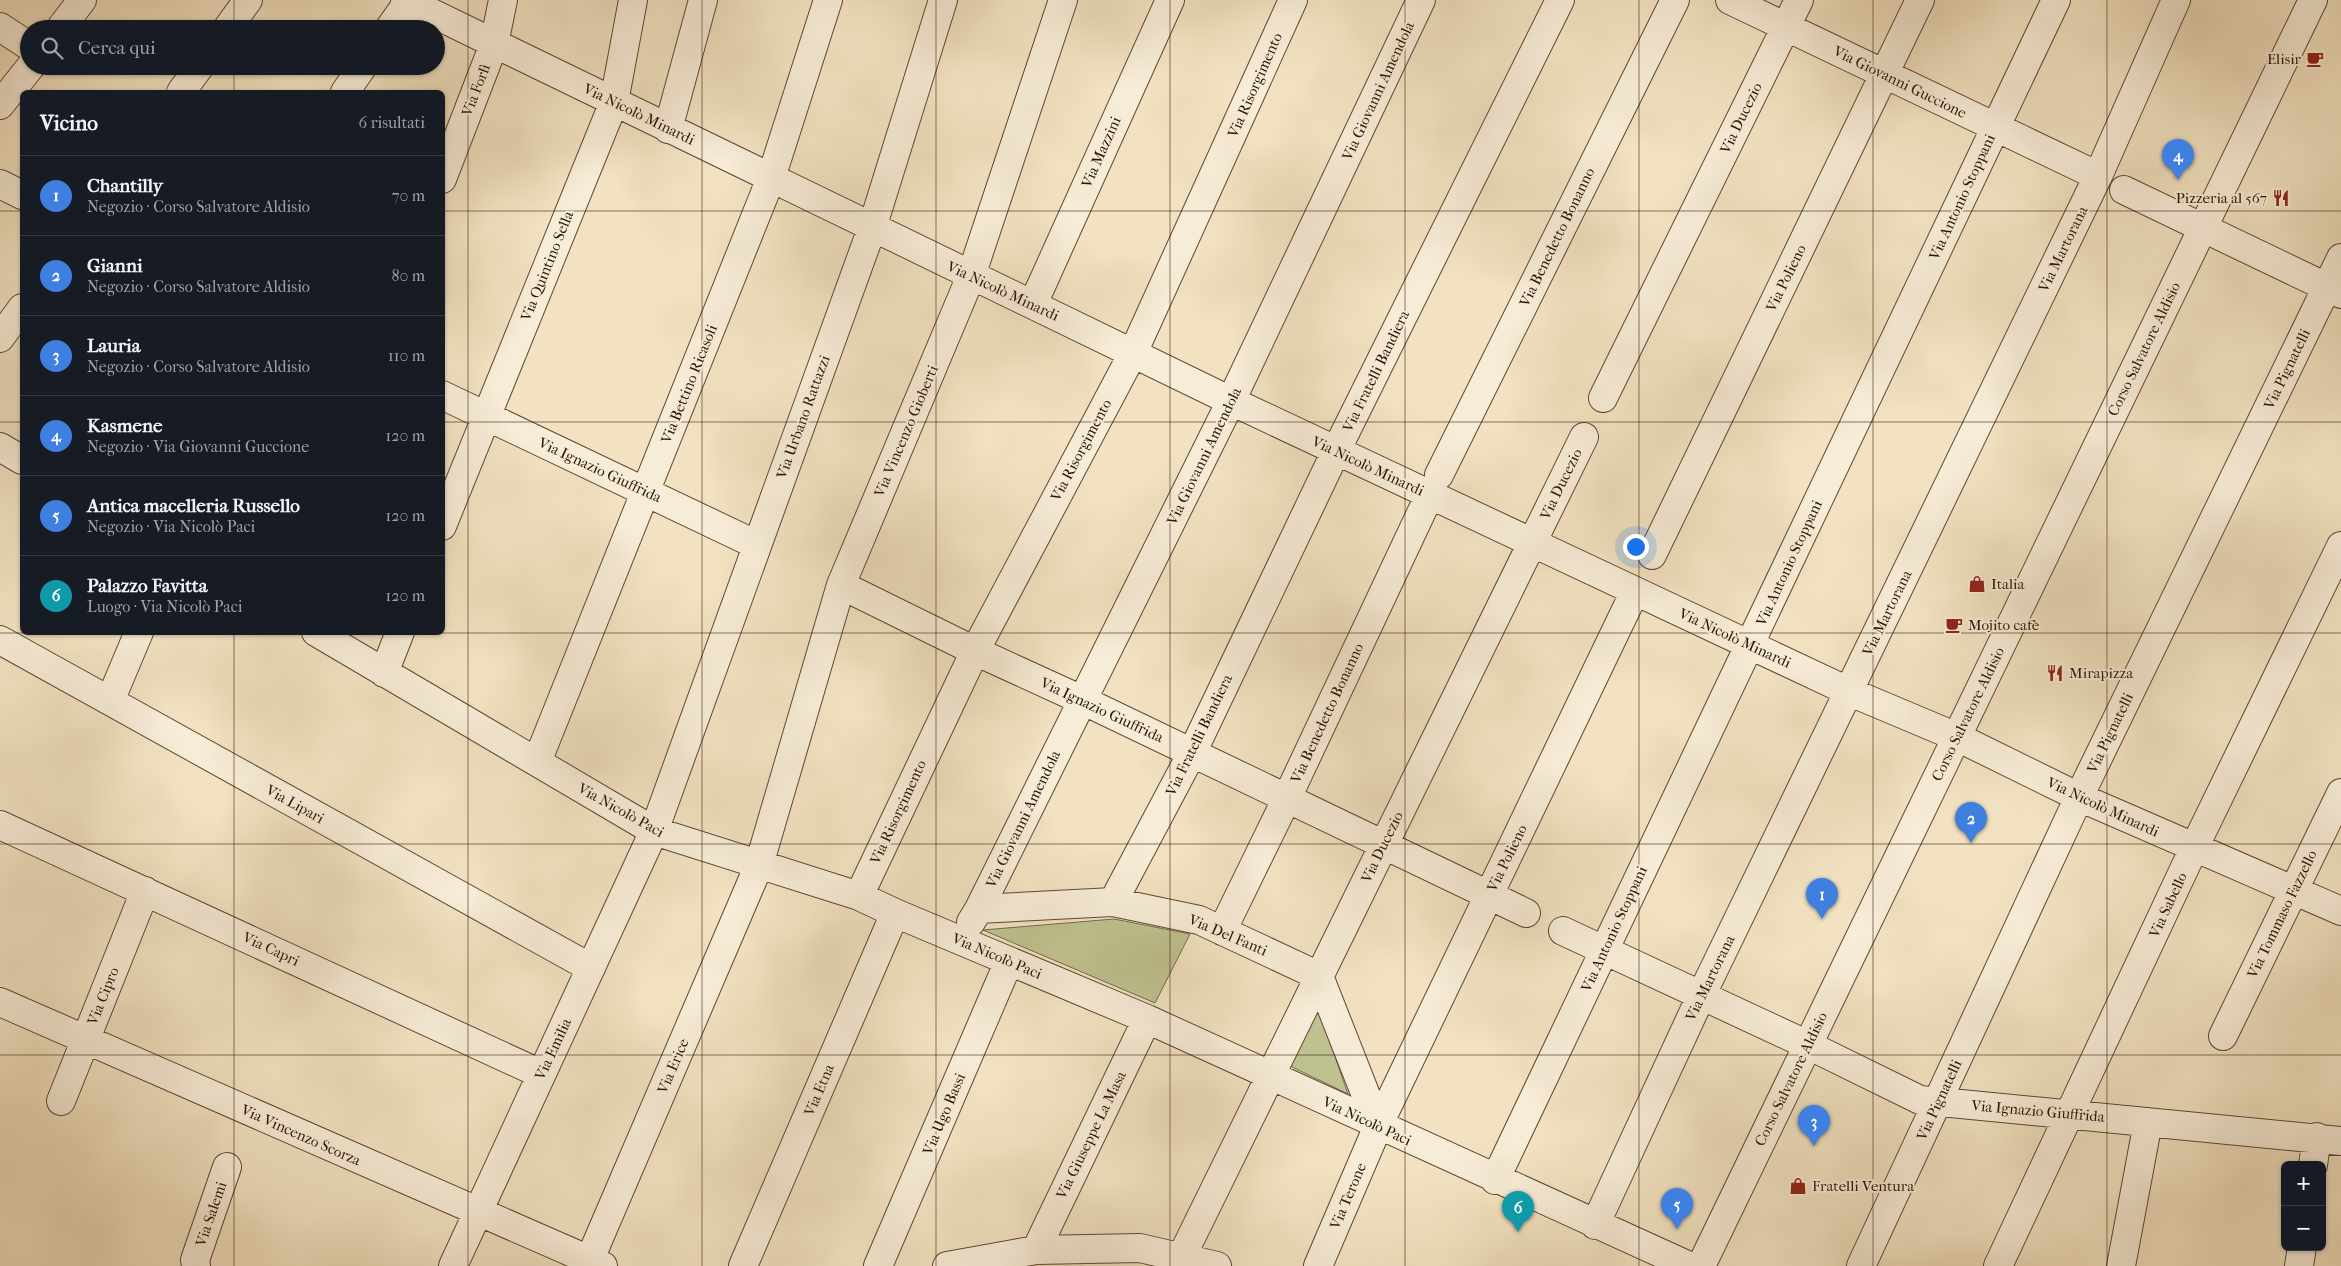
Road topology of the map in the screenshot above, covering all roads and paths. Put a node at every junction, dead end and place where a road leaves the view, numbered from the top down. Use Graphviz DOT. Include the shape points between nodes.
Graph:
graph roads {
  1 [pos="82,0"];
  2 [pos="248,0"];
  3 [pos="503,0"];
  4 [pos="633,0"];
  5 [pos="703,0"];
  6 [pos="828,0"];
  7 [pos="943,0"];
  8 [pos="1062,0"];
  9 [pos="1170,0"];
  10 [pos="1293,0"];
  11 [pos="1421,0"];
  12 [pos="1560,0"];
  13 [pos="1675,0"];
  14 [pos="1730,0"];
  15 [pos="1799,0"];
  16 [pos="1920,0"];
  17 [pos="2056,0"];
  18 [pos="2176,0"];
  19 [pos="2313,0"];
  20 [pos="407,1"];
  21 [pos="67,20"];
  22 [pos="234,20"];
  23 [pos="395,20"];
  24 [pos="0,27"];
  25 [pos="1786,27"];
  26 [pos="20,40"];
  27 [pos="494,44"];
  28 [pos="1884,74"];
  29 [pos="24,75"];
  30 [pos="193,75"];
  31 [pos="357,75"];
  32 [pos="182,90"];
  33 [pos="346,90"];
  34 [pos="614,102"];
  35 [pos="0,105"];
  36 [pos="1994,127"];
  37 [pos="668,128"];
  38 [pos="445,171"];
  39 [pos="2098,176"];
  40 [pos="771,178"];
  41 [pos="0,184"];
  42 [pos="2124,190"];
  43 [pos="20,194"];
  44 [pos="2202,227"];
  45 [pos="872,228"];
  46 [pos="2341,258"];
  47 [pos="971,276"];
  48 [pos="2334,290"];
  49 [pos="1033,304"];
  50 [pos="20,311"];
  51 [pos="0,338"];
  52 [pos="1133,352"];
  53 [pos="445,396"];
  54 [pos="1603,398"];
  55 [pos="1231,402"];
  56 [pos="486,416"];
  57 [pos="1584,436"];
  58 [pos="0,447"];
  59 [pos="1336,451"];
  60 [pos="20,459"];
  61 [pos="1434,485"];
  62 [pos="646,492"];
  63 [pos="445,518"];
  64 [pos="1532,543"];
  65 [pos="757,545"];
  66 [pos="2341,546"];
  67 [pos="1652,555"];
  68 [pos="841,584"];
  69 [pos="1635,591"];
  70 [pos="138,635"];
  71 [pos="321,635"];
  72 [pos="399,635"];
  73 [pos="0,640"];
  74 [pos="1750,645"];
  75 [pos="975,651"];
  76 [pos="384,673"];
  77 [pos="1850,692"];
  78 [pos="1082,700"];
  79 [pos="110,701"];
  80 [pos="1957,737"];
  81 [pos="1192,752"];
  82 [pos="537,762"];
  83 [pos="2341,793"];
  84 [pos="2079,797"];
  85 [pos="1288,798"];
  86 [pos="0,824"];
  87 [pos="654,831"];
  88 [pos="1384,845"];
  89 [pos="2194,848"];
  90 [pos="760,865"];
  91 [pos="145,891"];
  92 [pos="2293,892"];
  93 [pos="1489,895"];
  94 [pos="859,896"];
  95 [pos="1113,902"];
  96 [pos="979,909"];
  97 [pos="2341,911"];
  98 [pos="895,913"];
  99 [pos="1526,913"];
  100 [pos="1222,931"];
  101 [pos="1563,931"];
  102 [pos="961,941"];
  103 [pos="1604,950"];
  104 [pos="1009,961"];
  105 [pos="591,968"];
  106 [pos="1319,976"];
  107 [pos="1701,996"];
  108 [pos="0,1002"];
  109 [pos="1147,1020"];
  110 [pos="2222,1036"];
  111 [pos="85,1040"];
  112 [pos="1808,1045"];
  113 [pos="542,1074"];
  114 [pos="1270,1076"];
  115 [pos="61,1101"];
  116 [pos="1939,1102"];
  117 [pos="2068,1114"];
  118 [pos="2148,1122"];
  119 [pos="1378,1126"];
  120 [pos="2329,1139"];
  121 [pos="2315,1161"];
  122 [pos="227,1167"];
  123 [pos="1495,1180"];
  124 [pos="477,1212"];
  125 [pos="1595,1225"];
  126 [pos="1036,1250"];
  127 [pos="2301,1251"];
  128 [pos="1181,1258"];
  129 [pos="200,1264"];
  130 [pos="593,1264"];
  131 [pos="453,1266"];
  132 [pos="743,1266"];
  133 [pos="878,1266"];
  134 [pos="947,1266"];
  135 [pos="1217,1266"];
  136 [pos="1318,1266"];
  137 [pos="1689,1266"];
  138 [pos="1701,1266"];
  139 [pos="1860,1266"];
  140 [pos="1998,1266"];
  141 [pos="2121,1266"];
  142 [pos="2299,1266"];
  1 -- 21 [label="street"];
  2 -- 22 [label="street"];
  3 -- 27 [label="street, Via Forlì"];
  4 -- 34 [label="street, Via Quintino Sella"];
  5 -- 37 [label="street"];
  6 -- 40 [label="street, Via Bettino Ricasoli"];
  7 -- 45 [label="street, Via Urbano Rattazzi"];
  8 -- 47 [label="street, Via Vincenzo Gioberti"];
  9 -- 49 [label="street, Via Mazzini"];
  10 -- 52 [label="street, Via Risorgimento"];
  11 -- 55 [label="street, Via Giovanni Amendola"];
  12 -- 59 [label="street, Via Fratelli Bandiera"];
  13 -- 61 [label="street, Via Benedetto Bonanno"];
  14 -- 25 [label="street, Via Giovanni Guccione"];
  15 -- 25 [label="street, Via Ducezio"];
  16 -- 28 [label="street, Via Polieno"];
  17 -- 36 [label="street, Via Antonio Stoppani"];
  18 -- 39 [label="street, Via Martorana"];
  19 -- 44 [label="street, Corso Salvatore Aldisio"];
  20 -- 23 [label="street"];
  20 -- 27 [label="street, Via Nicolò Minardi"];
  24 -- 26 [label="street"];
  25 -- 28 [label="street, Via Giovanni Guccione"];
  25 -- 54 [label="street, Via Ducezio"];
  27 -- 34 [label="street, Via Nicolò Minardi"];
  27 -- 38 [label="street, Via Forlì"];
  28 -- 36 [label="street, Via Giovanni Guccione"];
  28 -- 67 [label="street, Via Polieno"];
  29 -- 35 [label="street"];
  30 -- 32 [label="street"];
  31 -- 33 [label="street"];
  34 -- 37 [label="street, Via Nicolò Minardi"];
  34 -- 56 [label="street, Via Quintino Sella"];
  36 -- 39 [label="street, Via Giovanni Guccione"];
  36 -- 74 [label="street, Via Antonio Stoppani"];
  37 -- 40 [label="street, Via Nicolò Minardi"];
  39 -- 77 [label="street, Via Martorana"];
  40 -- 45 [label="street, Via Nicolò Minardi"];
  40 -- 62 [label="street, Via Bettino Ricasoli"];
  41 -- 43 [label="street"];
  42 -- 44 [label="street"];
  44 -- 48 [label="street"];
  44 -- 80 [label="street, Corso Salvatore Aldisio"];
  45 -- 47 [label="street, Via Nicolò Minardi"];
  45 -- 65 [label="street, Via Urbano Rattazzi"];
  46 -- 48 [label="street, Via Pignatelli"];
  47 -- 49 [label="street, Via Nicolò Minardi"];
  47 -- 68 [label="street, Via Vincenzo Gioberti"];
  48 -- 84 [label="street, Via Pignatelli"];
  49 -- 52 [label="street, Via Nicolò Minardi"];
  50 -- 51 [label="street"];
  52 -- 55 [label="street, Via Nicolò Minardi"];
  52 -- 75 [label="street, Via Risorgimento"];
  53 -- 56 [label="street, Via Ignazio Giuffrida"];
  55 -- 59 [label="street, Via Nicolò Minardi"];
  55 -- 78 [label="street, Via Giovanni Amendola"];
  56 -- 62 [label="street, Via Ignazio Giuffrida"];
  56 -- 63 [label="street, Via Quintino Sella"];
  57 -- 64 [label="street, Via Ducezio"];
  58 -- 60 [label="street"];
  59 -- 61 [label="street, Via Nicolò Minardi"];
  59 -- 81 [label="street, Via Fratelli Bandiera"];
  61 -- 64 [label="street, Via Nicolò Minardi"];
  61 -- 85 [label="street, Via Benedetto Bonanno"];
  62 -- 65 [label="street, Via Ignazio Giuffrida"];
  62 -- 82 [label="street, Via Bettino Ricasoli"];
  64 -- 69 [label="street, Via Nicolò Minardi"];
  64 -- 88 [label="street, Via Ducezio"];
  65 -- 87 [label="street, Via Urbano Rattazzi"];
  66 -- 89 [label="street, Via Sabello"];
  68 -- 75 [label="street, Via Ignazio Giuffrida"];
  68 -- 90 [label="street, Via Vincenzo Gioberti"];
  69 -- 74 [label="street, Via Nicolò Minardi"];
  69 -- 93 [label="street, Via Polieno"];
  70 -- 79 [label="street"];
  71 -- 76 [label="street, Via Nicolò Paci"];
  72 -- 76 [label="street"];
  73 -- 79 [label="street, Via Lipari"];
  74 -- 77 [label="street, Via Nicolò Minardi"];
  74 -- 103 [label="street, Via Antonio Stoppani"];
  75 -- 78 [label="street, Via Ignazio Giuffrida"];
  75 -- 94 [label="street, Via Risorgimento"];
  76 -- 82 [label="street, Via Nicolò Paci"];
  77 -- 80 [label="street, Via Nicolò Minardi"];
  77 -- 107 [label="street, Via Martorana"];
  78 -- 81 [label="street, Via Ignazio Giuffrida"];
  78 -- 96 [label="street, Via Giovanni Amendola"];
  79 -- 105 [label="street, Via Lipari"];
  80 -- 84 [label="street, Via Nicolò Minardi"];
  80 -- 112 [label="street, Corso Salvatore Aldisio"];
  81 -- 85 [label="street, Via Ignazio Giuffrida"];
  81 -- 95 [label="street, Via Fratelli Bandiera"];
  82 -- 87 [label="street, Via Nicolò Paci"];
  83 -- 92 [label="street, Via Tommaso Fazzello"];
  84 -- 89 [label="street, Via Nicolò Minardi"];
  84 -- 116 [label="street, Via Pignatelli"];
  85 -- 88 [label="street, Via Ignazio Giuffrida"];
  85 -- 100 [label="street, Via Benedetto Bonanno"];
  86 -- 91 [label="street, Via Capri"];
  87 -- 90 [label="street, Via Nicolò Paci"];
  87 -- 105 [label="street, Via Emilia"];
  88 -- 93 [label="street, Via Ignazio Giuffrida"];
  88 -- 106 [label="street, Via Ducezio"];
  89 -- 92 [label="street, Via Nicolò Minardi"];
  89 -- 117 [label="street, Via Sabello"];
  90 -- 94 [label="street, Via Nicolò Paci"];
  90 -- 130 [label="street, Via Erice"];
  91 -- 111 [label="street, Via Cipro"];
  91 -- 113 [label="street, Via Capri"];
  92 -- 97 [label="street, Via Nicolò Minardi"];
  92 -- 110 [label="street, Via Tommaso Fazzello"];
  93 -- 99 [label="street, Via Ignazio Giuffrida"];
  93 -- 119 [label="street, Via Polieno"];
  94 -- 98 [label="street, Via Nicolò Paci"];
  95 -- 96 [label="street, Via Del Fanti"];
  95 -- 100 [label="street, Via Del Fanti" via="1199,920"];
  96 -- 102 [label="street"];
  98 -- 102 [label="street, Via Nicolò Paci"];
  98 -- 132 [label="street, Via Etna"];
  100 -- 106 [label="street, Via Del Fanti"];
  101 -- 103 [label="street, Via Ignazio Giuffrida"];
  102 -- 104 [label="street, Via Nicolò Paci"];
  103 -- 107 [label="street, Via Ignazio Giuffrida"];
  103 -- 123 [label="street, Via Antonio Stoppani"];
  104 -- 109 [label="street, Via Nicolò Paci"];
  104 -- 133 [label="street, Via Ugo Bassi"];
  105 -- 113 [label="street, Via Emilia"];
  106 -- 114 [label="street, Via Ducezio"];
  106 -- 119 [label="street"];
  107 -- 112 [label="street, Via Ignazio Giuffrida"];
  107 -- 125 [label="street, Via Martorana"];
  108 -- 111 [label="street, Via Vincenzo Scorza"];
  109 -- 114 [label="street, Via Nicolò Paci"];
  109 -- 126 [label="street, Via Giuseppe La Masa"];
  111 -- 115 [label="street, Via Cipro"];
  111 -- 124 [label="street, Via Vincenzo Scorza"];
  112 -- 116 [label="street, Via Ignazio Giuffrida" via="1920,1100"];
  112 -- 138 [label="street, Corso Salvatore Aldisio"];
  113 -- 124 [label="street, Via Emilia"];
  114 -- 119 [label="street, Via Nicolò Paci"];
  114 -- 128 [label="street, Via Ducezio"];
  116 -- 117 [label="street, Via Ignazio Giuffrida"];
  116 -- 139 [label="street, Via Pignatelli"];
  117 -- 118 [label="street, Via Ignazio Giuffrida"];
  117 -- 140 [label="street, Via Sabello"];
  118 -- 120 [label="street, Via Ignazio Giuffrida"];
  118 -- 141 [label="street"];
  119 -- 123 [label="street, Via Nicolò Paci"];
  119 -- 136 [label="street, Via Terone"];
  120 -- 121 [label="street"];
  122 -- 129 [label="street, Via Salemi"];
  123 -- 125 [label="street, Via Nicolò Paci"];
  124 -- 130 [label="street, Via Vincenzo Scorza"];
  124 -- 131 [label="street, Via Emilia"];
  125 -- 137 [label="street, Via Nicolò Paci"];
  126 -- 128 [label="street" via="1140,1248"];
  126 -- 134 [label="street"];
  127 -- 142 [label="street"];
  128 -- 135 [label="street"];
}
